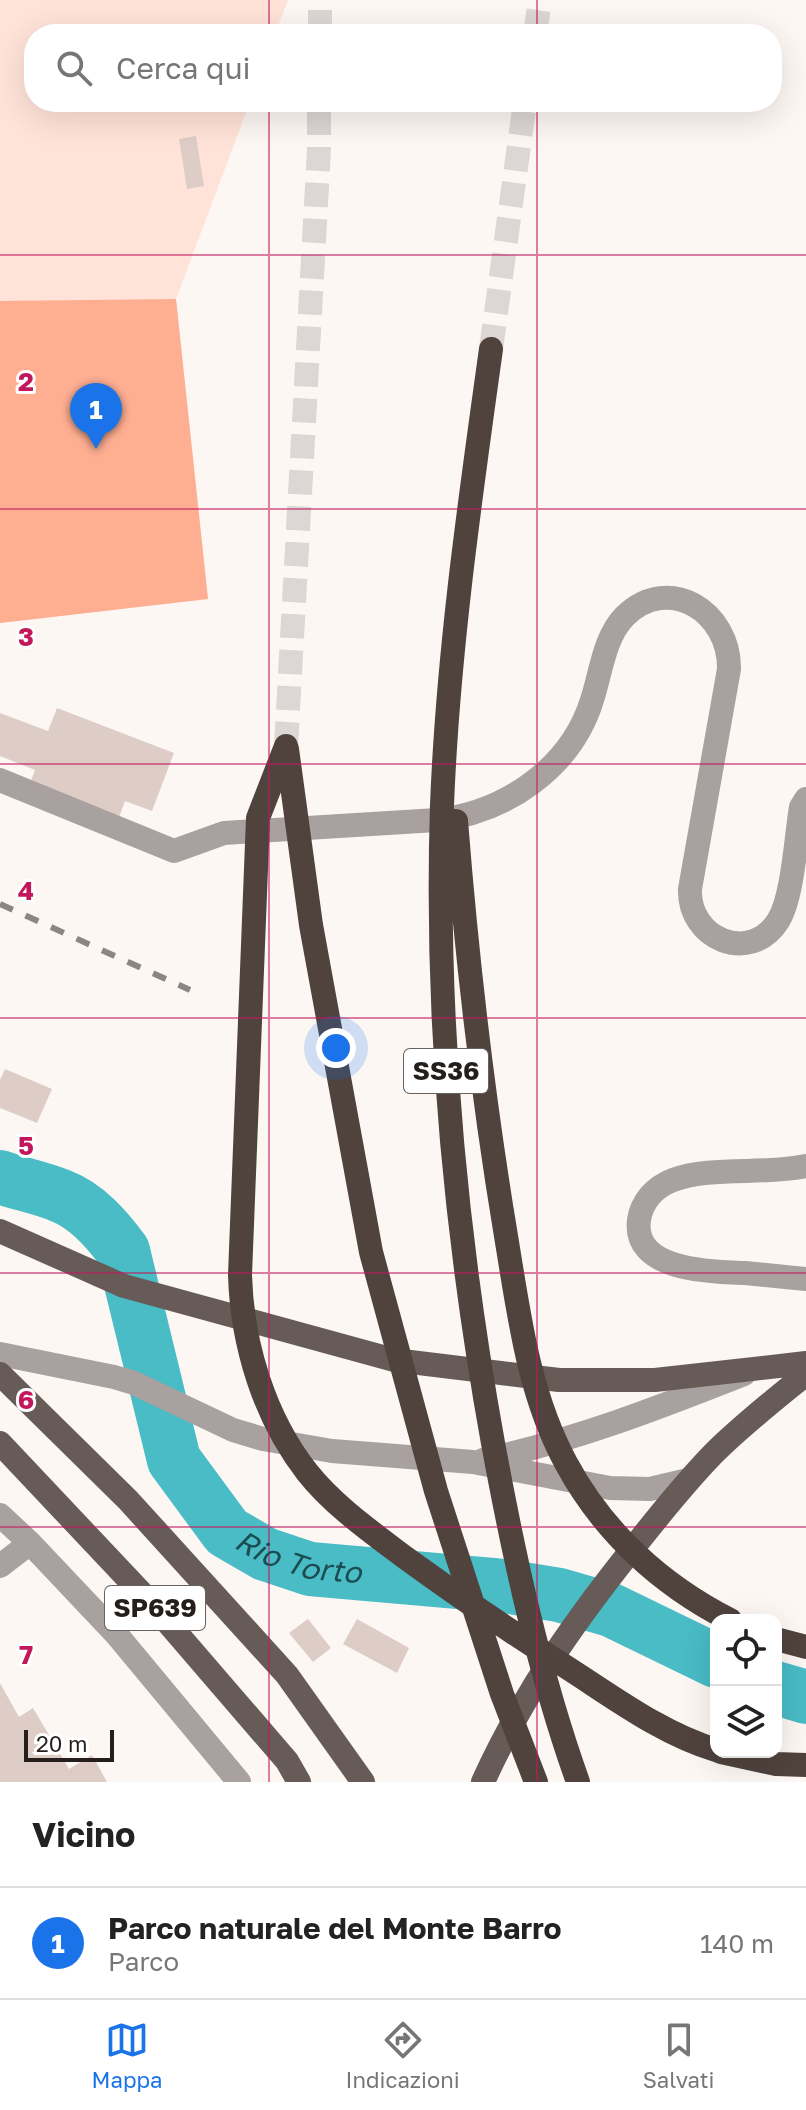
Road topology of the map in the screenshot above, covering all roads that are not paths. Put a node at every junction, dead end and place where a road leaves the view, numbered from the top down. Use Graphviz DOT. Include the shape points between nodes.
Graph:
graph roads {
  1 [pos="491,349"];
  2 [pos="447,716"];
  3 [pos="0,780"];
  4 [pos="806,799"];
  5 [pos="806,1166"];
  6 [pos="0,1223"];
  7 [pos="10,1236"];
  8 [pos="806,1279"];
  9 [pos="0,1354"];
  10 [pos="806,1363"];
  11 [pos="752,1370"];
  12 [pos="0,1374"];
  13 [pos="806,1374"];
  14 [pos="0,1443"];
  15 [pos="473,1462"];
  16 [pos="688,1480"];
  17 [pos="0,1515"];
  18 [pos="30,1543"];
  19 [pos="0,1566"];
  20 [pos="474,1608"];
  21 [pos="474,1608"];
  22 [pos="474,1608"];
  23 [pos="474,1608"];
  24 [pos="720,1614"];
  25 [pos="782,1641"];
  26 [pos="806,1647"];
  27 [pos="710,1748"];
  28 [pos="750,1758"];
  29 [pos="806,1765"];
  30 [pos="239,1782"];
  31 [pos="299,1782"];
  32 [pos="363,1782"];
  33 [pos="483,1782"];
  34 [pos="536,1782"];
  35 [pos="578,1782"];
  1 -- 2 [label="highway, SS36, bridge"];
  2 -- 24 [label="highway, SS36, bridge" via="472,1005 533,1383 567,1466 608,1524 665,1579"];
  2 -- 35 [label="highway, SS36, bridge" via="442,1000 457,1210 513,1549"];
  3 -- 4 [label="street" via="174,851 224,833 469,814 509,798 560,757 589,711 618,624 641,605 671,599 700,608 716,621 729,659 690,889 694,915 711,935 745,942 762,937 775,925 784,910"];
  5 -- 8 [label="street" via="673,1180 647,1199 638,1225 648,1250 675,1265"];
  6 -- 7 [label="street" via="11,1229"];
  7 -- 11 [label="main road" via="155,1296 394,1360 559,1380 655,1380"];
  9 -- 15 [label="street" via="134,1383 183,1409 263,1439 332,1451"];
  10 -- 11 [label="main road"];
  11 -- 15 [label="street" via="591,1432"];
  12 -- 32 [label="main road, SP639" via="128,1500 287,1675"];
  13 -- 16 [label="main road"];
  14 -- 31 [label="main road, SP639" via="150,1602 287,1761"];
  15 -- 16 [label="street" via="610,1488 650,1489"];
  16 -- 33 [label="main road, bridge" via="566,1636"];
  17 -- 18 [label="street"];
  18 -- 19 [label="street"];
  18 -- 30 [label="street" via="117,1635"];
  20 -- 27 [label="highway, bridge" via="648,1719"];
  21 -- 22 [label="highway, bridge" via="384,1542 308,1473 262,1387 241,1313 258,818 286,746 311,925 371,1252 436,1491"];
  23 -- 34 [label="highway, bridge"];
  25 -- 26 [label="highway"];
  28 -- 29 [label="highway"];
}
